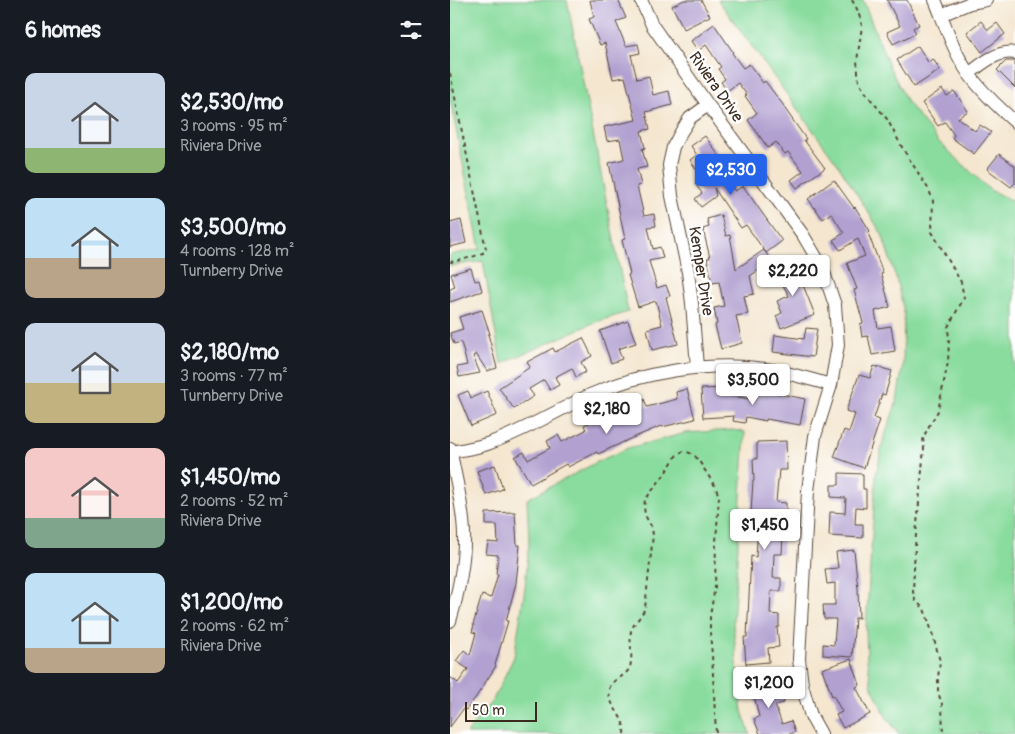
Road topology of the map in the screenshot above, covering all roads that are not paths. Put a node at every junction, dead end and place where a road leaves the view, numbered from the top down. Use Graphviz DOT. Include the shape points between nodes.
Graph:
graph roads {
  1 [pos="641,0"];
  2 [pos="935,0"];
  3 [pos="986,0"];
  4 [pos="941,15"];
  5 [pos="1015,52"];
  6 [pos="969,74"];
  7 [pos="708,105"];
  8 [pos="1015,122"];
  9 [pos="696,367"];
  10 [pos="831,384"];
  11 [pos="450,451"];
  12 [pos="450,621"];
  13 [pos="820,734"];
  1 -- 7 [label="street, Riviera Drive" via="652,25"];
  2 -- 4 [label="street"];
  3 -- 4 [label="street"];
  4 -- 6 [label="street"];
  5 -- 6 [label="street" via="1000,54"];
  6 -- 8 [label="street"];
  7 -- 9 [label="street, Kemper Drive" via="690,118 673,147 669,165 688,272"];
  7 -- 10 [label="street, Riviera Drive" via="804,234 822,267 835,305 838,345"];
  9 -- 10 [label="street" via="765,369"];
  9 -- 11 [label="street" via="615,385 510,435 486,444"];
  10 -- 13 [label="street, Riviera Drive" via="815,436 810,472 799,659 802,685"];
  11 -- 12 [label="street" via="464,533 461,575"];
}
